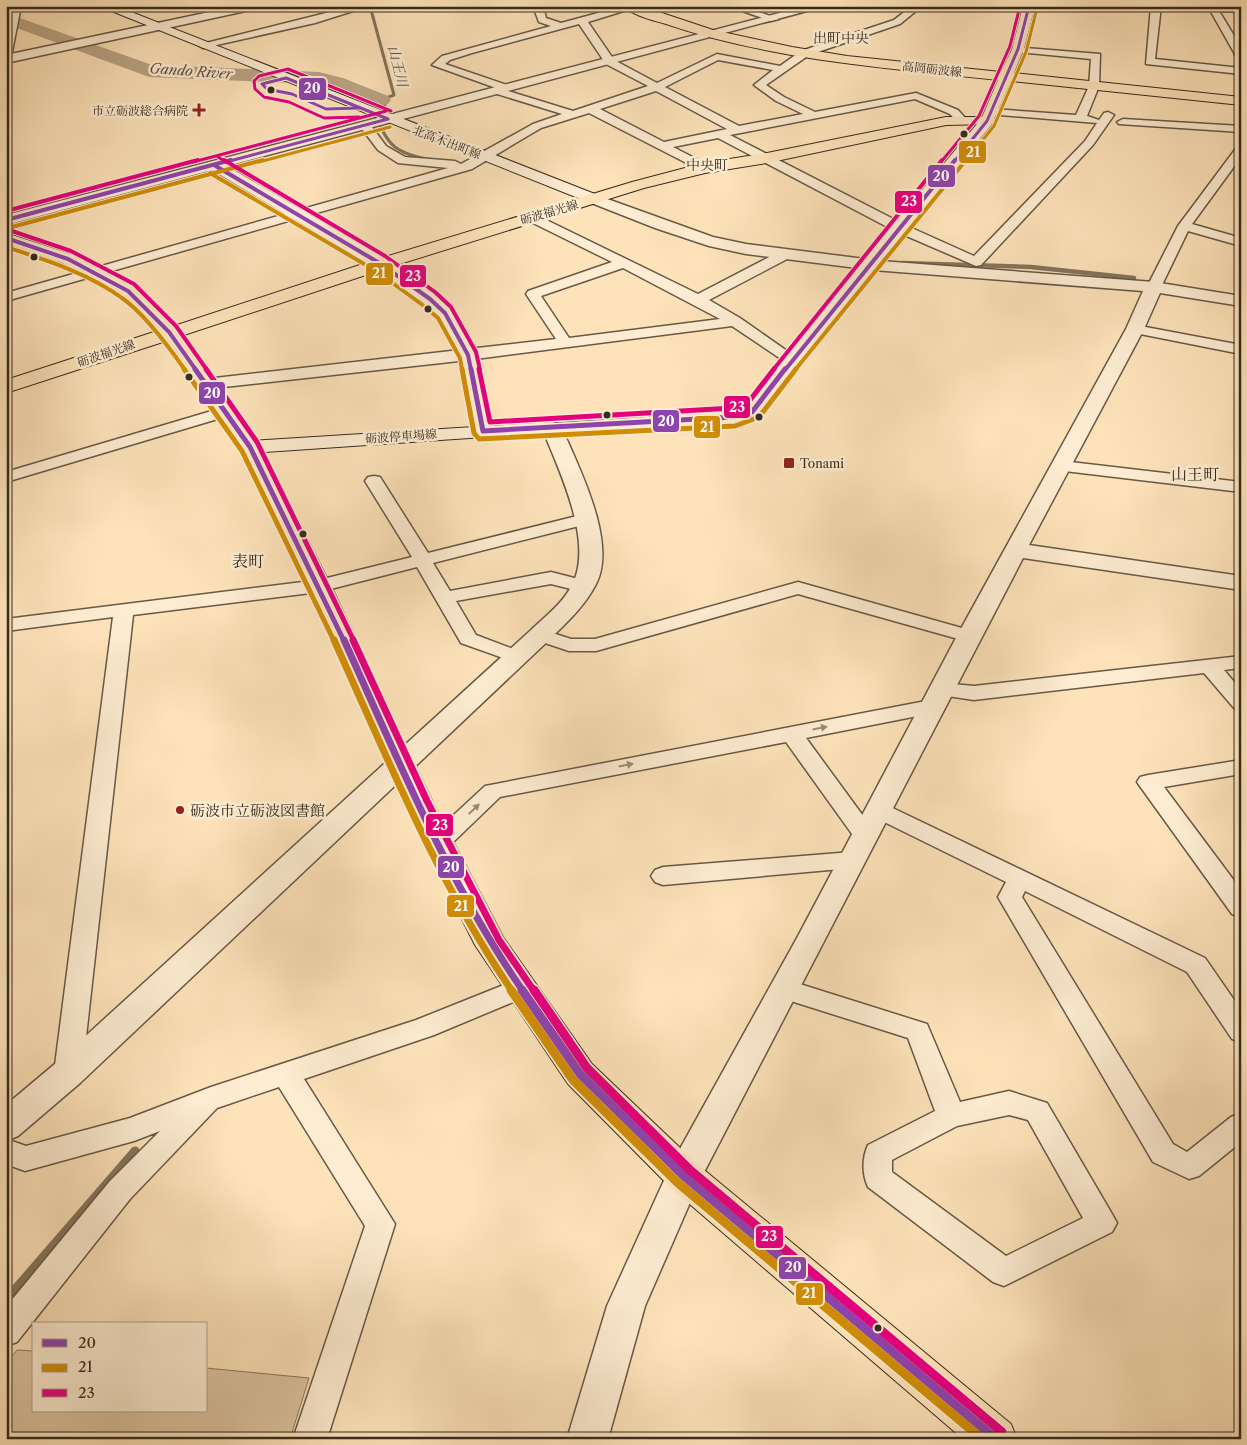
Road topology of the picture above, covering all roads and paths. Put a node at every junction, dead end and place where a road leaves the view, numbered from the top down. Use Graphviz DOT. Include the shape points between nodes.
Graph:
graph roads {
  1 [pos="16,6"];
  2 [pos="105,6"];
  3 [pos="255,6"];
  4 [pos="365,6"];
  5 [pos="538,6"];
  6 [pos="734,6"];
  7 [pos="820,6"];
  8 [pos="918,6"];
  9 [pos="1029,6"];
  10 [pos="1156,6"];
  11 [pos="1178,6"];
  12 [pos="632,7"];
  13 [pos="239,8"];
  14 [pos="1213,8"];
  15 [pos="1241,9"];
  16 [pos="774,19"];
  17 [pos="582,20"];
  18 [pos="561,26"];
  19 [pos="159,27"];
  20 [pos="716,34"];
  21 [pos="1238,44"];
  22 [pos="203,45"];
  23 [pos="1018,49"];
  24 [pos="805,53"];
  25 [pos="1241,56"];
  26 [pos="6,58"];
  27 [pos="610,62"];
  28 [pos="782,70"];
  29 [pos="1241,71"];
  30 [pos="1007,76"];
  31 [pos="1094,86"];
  32 [pos="657,87"];
  33 [pos="502,89"];
  34 [pos="1241,101"];
  35 [pos="591,109"];
  36 [pos="573,114"];
  37 [pos="813,115"];
  38 [pos="989,116"];
  39 [pos="388,119"];
  40 [pos="1080,119"];
  41 [pos="961,120"];
  42 [pos="1123,122"];
  43 [pos="365,125"];
  44 [pos="1241,129"];
  45 [pos="737,130"];
  46 [pos="719,134"];
  47 [pos="663,146"];
  48 [pos="1241,149"];
  49 [pos="484,157"];
  50 [pos="767,158"];
  51 [pos="214,165"];
  52 [pos="468,166"];
  53 [pos="704,168"];
  54 [pos="594,199"];
  55 [pos="298,215"];
  56 [pos="532,217"];
  57 [pos="6,220"];
  58 [pos="1184,226"];
  59 [pos="900,228"];
  60 [pos="6,238"];
  61 [pos="1241,242"];
  62 [pos="784,255"];
  63 [pos="624,263"];
  64 [pos="382,264"];
  65 [pos="870,265"];
  66 [pos="96,272"];
  67 [pos="1154,287"];
  68 [pos="6,297"];
  69 [pos="698,300"];
  70 [pos="1241,301"];
  71 [pos="735,321"];
  72 [pos="1135,329"];
  73 [pos="169,332"];
  74 [pos="565,342"];
  75 [pos="1241,350"];
  76 [pos="468,355"];
  77 [pos="792,360"];
  78 [pos="206,384"];
  79 [pos="6,387"];
  80 [pos="225,412"];
  81 [pos="552,428"];
  82 [pos="483,431"];
  83 [pos="250,447"];
  84 [pos="1062,466"];
  85 [pos="6,477"];
  86 [pos="374,481"];
  87 [pos="1241,487"];
  88 [pos="585,519"];
  89 [pos="1016,550"];
  90 [pos="422,559"];
  91 [pos="1241,583"];
  92 [pos="319,586"];
  93 [pos="583,586"];
  94 [pos="444,598"];
  95 [pos="124,610"];
  96 [pos="6,625"];
  97 [pos="540,636"];
  98 [pos="969,636"];
  99 [pos="517,656"];
  100 [pos="1241,662"];
  101 [pos="1208,665"];
  102 [pos="936,698"];
  103 [pos="1241,703"];
  104 [pos="792,734"];
  105 [pos="401,762"];
  106 [pos="1241,767"];
  107 [pos="878,809"];
  108 [pos="865,835"];
  109 [pos="438,843"];
  110 [pos="852,860"];
  111 [pos="663,876"];
  112 [pos="1020,879"];
  113 [pos="1241,908"];
  114 [pos="521,988"];
  115 [pos="784,989"];
  116 [pos="1241,1032"];
  117 [pos="68,1073"];
  118 [pos="286,1074"];
  119 [pos="210,1098"];
  120 [pos="951,1116"];
  121 [pos="1241,1124"];
  122 [pos="6,1126"];
  123 [pos="6,1151"];
  124 [pos="684,1176"];
  125 [pos="6,1330"];
  126 [pos="310,1439"];
  127 [pos="587,1439"];
  128 [pos="996,1439"];
  1 -- 26 [label="street"];
  2 -- 19 [label="main road, 北高木出町線"];
  3 -- 13 [label="street"];
  4 -- 22 [label="street"];
  5 -- 18 [label="street" via="542,20"];
  6 -- 16 [label="street"];
  7 -- 16 [label="street"];
  8 -- 24 [label="street" via="897,22"];
  9 -- 23 [label="main road"];
  10 -- 29 [label="street" via="1150,62"];
  11 -- 14 [label="street"];
  12 -- 17 [label="street"];
  12 -- 20 [label="main road, 高岡砺波線" via="658,18"];
  13 -- 19 [label="street"];
  14 -- 15 [label="street"];
  14 -- 21 [label="street"];
  16 -- 20 [label="street"];
  17 -- 18 [label="street"];
  17 -- 27 [label="street"];
  18 -- 33 [label="street" via="468,51 446,58 437,65"];
  19 -- 22 [label="main road, 北高木出町線"];
  19 -- 26 [label="street"];
  20 -- 24 [label="main road, 高岡砺波線"];
  20 -- 27 [label="street"];
  21 -- 25 [label="street"];
  22 -- 39 [label="main road, 北高木出町線"];
  23 -- 30 [label="main road"];
  23 -- 31 [label="street" via="1096,56"];
  24 -- 28 [label="street"];
  24 -- 30 [label="main road, 高岡砺波線"];
  27 -- 32 [label="street"];
  27 -- 33 [label="street"];
  28 -- 32 [label="street" via="717,57"];
  28 -- 37 [label="street" via="759,85"];
  30 -- 31 [label="main road, 高岡砺波線"];
  30 -- 38 [label="main road"];
  31 -- 34 [label="main road, 高岡砺波線"];
  31 -- 40 [label="street"];
  32 -- 35 [label="street"];
  32 -- 45 [label="street"];
  33 -- 36 [label="street"];
  33 -- 39 [label="street"];
  35 -- 36 [label="street"];
  35 -- 47 [label="street"];
  36 -- 49 [label="street" via="537,126"];
  37 -- 41 [label="street" via="916,96 954,112"];
  37 -- 45 [label="street"];
  38 -- 40 [label="street"];
  38 -- 41 [label="main road, 砺波福光線"];
  38 -- 59 [label="street"];
  39 -- 43 [label="street"];
  39 -- 49 [label="main road, 北高木出町線"];
  40 -- 59 [label="street" via="1106,118 1089,143 976,262"];
  41 -- 50 [label="main road, 砺波福光線"];
  42 -- 44 [label="street"];
  43 -- 51 [label="street"];
  43 -- 52 [label="street" via="382,148 402,160"];
  45 -- 46 [label="street"];
  46 -- 47 [label="street"];
  46 -- 50 [label="street"];
  47 -- 53 [label="street"];
  48 -- 58 [label="street"];
  49 -- 52 [label="street"];
  49 -- 54 [label="main road, 北高木出町線"];
  50 -- 53 [label="main road, 砺波福光線"];
  50 -- 59 [label="street"];
  51 -- 55 [label="street"];
  51 -- 57 [label="street"];
  52 -- 55 [label="street"];
  53 -- 54 [label="main road, 砺波福光線"];
  54 -- 56 [label="main road, 砺波福光線"];
  54 -- 62 [label="street" via="708,241"];
  55 -- 64 [label="street"];
  55 -- 66 [label="street"];
  56 -- 63 [label="street"];
  56 -- 64 [label="main road, 砺波福光線"];
  58 -- 61 [label="street"];
  58 -- 67 [label="street"];
  59 -- 65 [label="street"];
  60 -- 66 [label="main road" via="68,258"];
  62 -- 65 [label="street"];
  62 -- 69 [label="street"];
  63 -- 69 [label="street"];
  63 -- 74 [label="street" via="533,294"];
  64 -- 73 [label="main road, 砺波福光線"];
  64 -- 76 [label="street" via="430,299 449,318"];
  65 -- 67 [label="street"];
  65 -- 77 [label="street"];
  66 -- 68 [label="street"];
  66 -- 73 [label="main road" via="128,292"];
  67 -- 70 [label="street"];
  67 -- 72 [label="street"];
  69 -- 71 [label="street"];
  71 -- 74 [label="street"];
  71 -- 77 [label="street"];
  72 -- 75 [label="street"];
  72 -- 84 [label="street"];
  73 -- 78 [label="main road"];
  73 -- 79 [label="main road, 砺波福光線"];
  74 -- 76 [label="street"];
  76 -- 78 [label="street"];
  76 -- 82 [label="street"];
  77 -- 81 [label="street" via="752,412 734,417"];
  78 -- 80 [label="main road"];
  80 -- 83 [label="main road"];
  80 -- 85 [label="street"];
  81 -- 82 [label="main road, 砺波停車場線"];
  81 -- 88 [label="street"];
  82 -- 83 [label="main road, 砺波停車場線"];
  83 -- 92 [label="main road" via="262,477"];
  84 -- 87 [label="street"];
  84 -- 89 [label="street"];
  86 -- 90 [label="street"];
  88 -- 90 [label="street"];
  88 -- 93 [label="street" via="592,557"];
  89 -- 91 [label="street"];
  89 -- 98 [label="street"];
  90 -- 92 [label="street"];
  90 -- 94 [label="street"];
  92 -- 95 [label="street"];
  92 -- 105 [label="main road"];
  93 -- 94 [label="street" via="550,578"];
  93 -- 97 [label="street"];
  94 -- 99 [label="street" via="468,639"];
  95 -- 96 [label="street"];
  95 -- 117 [label="street"];
  97 -- 98 [label="street" via="570,645 596,645 798,588"];
  97 -- 99 [label="street"];
  98 -- 102 [label="street"];
  99 -- 105 [label="street"];
  100 -- 101 [label="street"];
  101 -- 102 [label="street"];
  101 -- 103 [label="street"];
  104 -- 102 [label="street, one-way"];
  102 -- 107 [label="street"];
  104 -- 108 [label="street"];
  109 -- 104 [label="street, one-way" via="493,791"];
  105 -- 109 [label="main road"];
  105 -- 117 [label="street"];
  106 -- 113 [label="street" via="1148,782"];
  107 -- 108 [label="street"];
  107 -- 112 [label="street"];
  108 -- 110 [label="street"];
  109 -- 114 [label="main road" via="490,945"];
  110 -- 111 [label="street"];
  110 -- 115 [label="street"];
  112 -- 116 [label="street" via="1196,965"];
  112 -- 121 [label="street" via="1010,897 1163,1153 1189,1167"];
  114 -- 118 [label="street" via="426,1028"];
  114 -- 124 [label="main road" via="580,1074"];
  115 -- 120 [label="street" via="918,1031"];
  115 -- 124 [label="street"];
  117 -- 122 [label="street"];
  118 -- 119 [label="street"];
  118 -- 126 [label="street" via="380,1224"];
  119 -- 123 [label="street" via="134,1129 25,1159"];
  119 -- 125 [label="street" via="120,1190"];
  120 -- 120 [label="street" via="878,1154 878,1178 1004,1272 1102,1223 1037,1111 1009,1103"];
  124 -- 127 [label="street" via="626,1306"];
  124 -- 128 [label="main road"];
}
